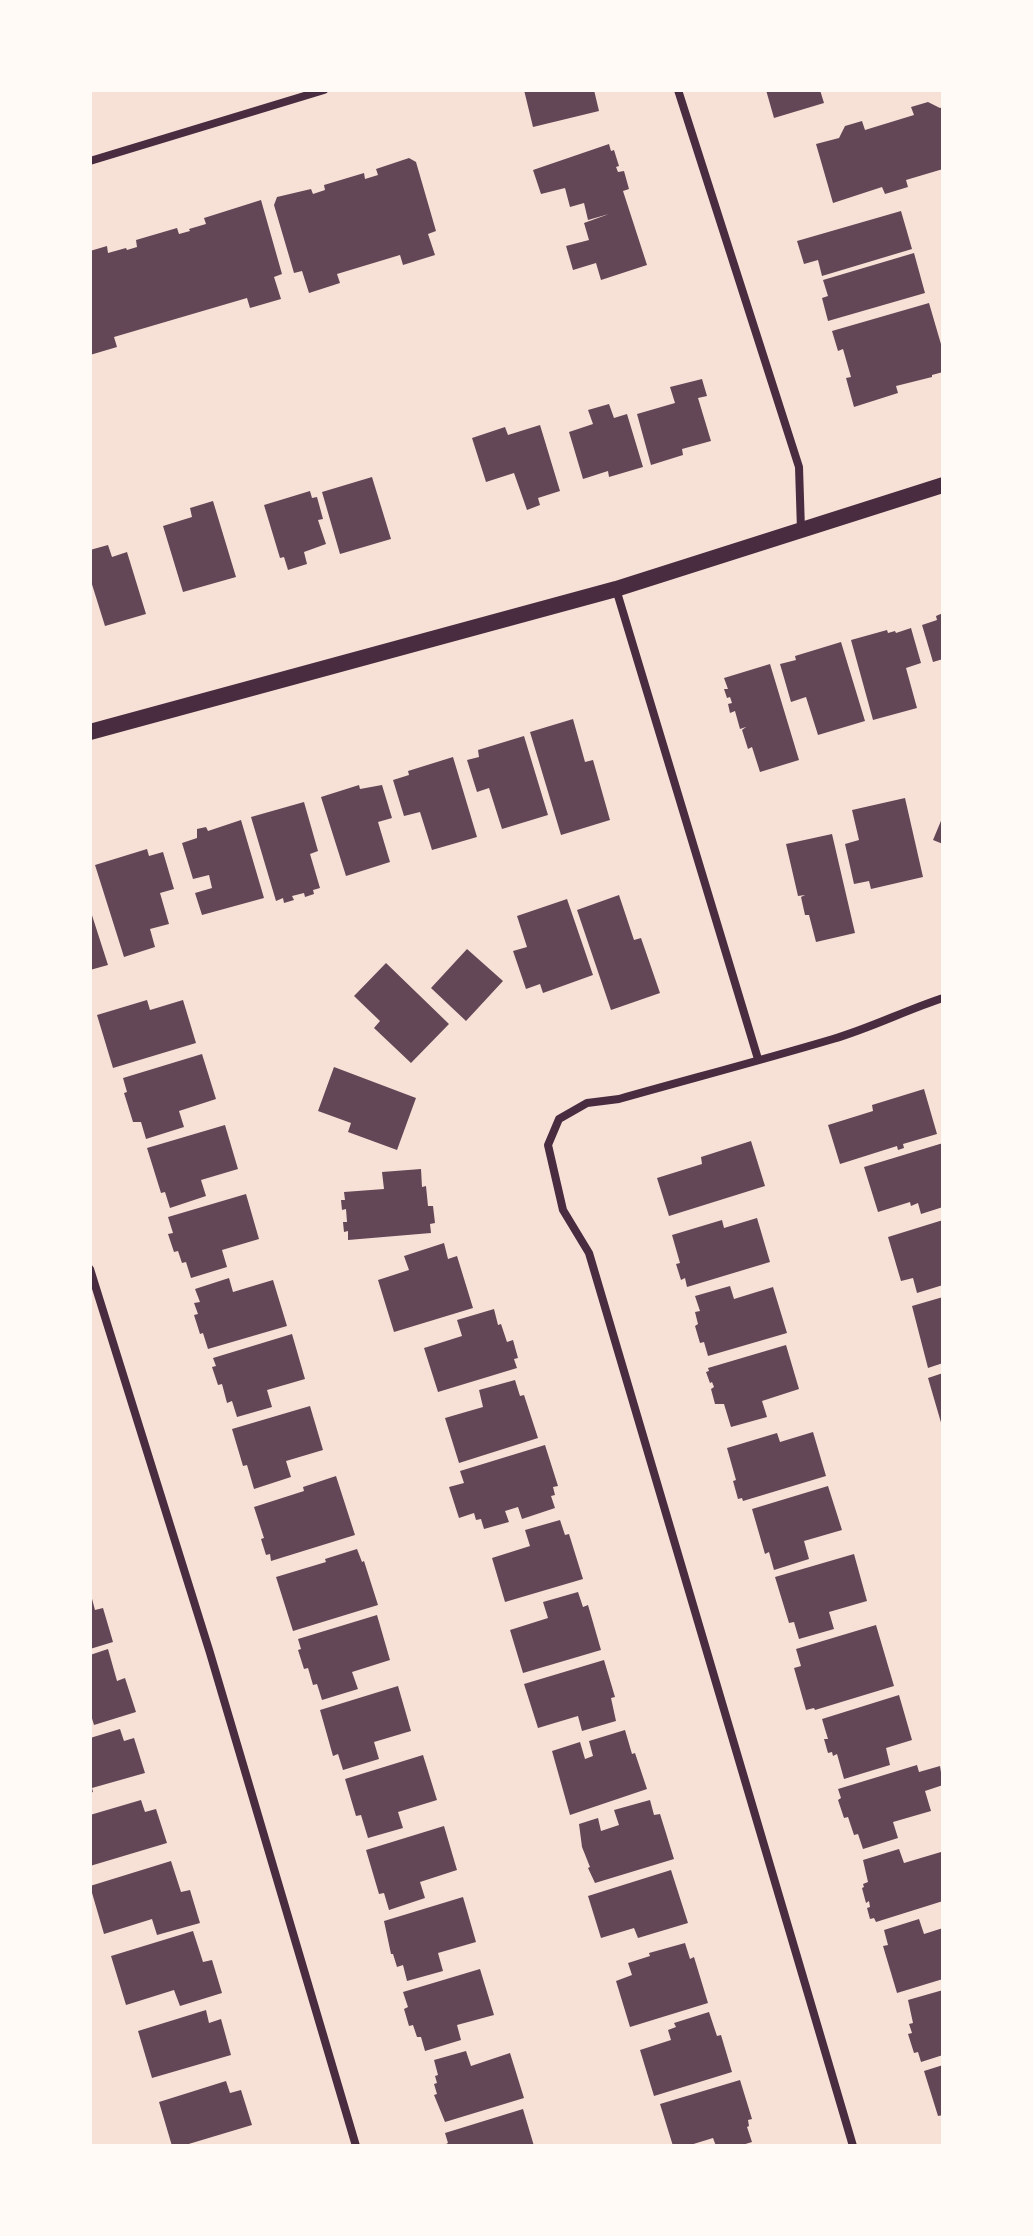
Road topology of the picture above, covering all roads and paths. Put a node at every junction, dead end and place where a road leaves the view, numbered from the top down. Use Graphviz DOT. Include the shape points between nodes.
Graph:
graph roads {
  1 [pos="324,90"];
  2 [pos="678,90"];
  3 [pos="90,161"];
  4 [pos="943,485"];
  5 [pos="801,530"];
  6 [pos="616,589"];
  7 [pos="90,732"];
  8 [pos="943,998"];
  9 [pos="758,1059"];
  10 [pos="90,1269"];
  11 [pos="92,1284"];
  12 [pos="356,2146"];
  13 [pos="853,2146"];
  1 -- 3 [label="street"];
  2 -- 5 [label="street" via="799,467"];
  4 -- 5 [label="main road"];
  5 -- 6 [label="main road"];
  6 -- 7 [label="main road"];
  6 -- 9 [label="street"];
  8 -- 9 [label="street" via="878,1024"];
  9 -- 13 [label="street" via="619,1099 587,1103 559,1119 548,1145 563,1210 589,1253"];
  10 -- 11 [label="street"];
  11 -- 12 [label="street" via="210,1653"];
}
